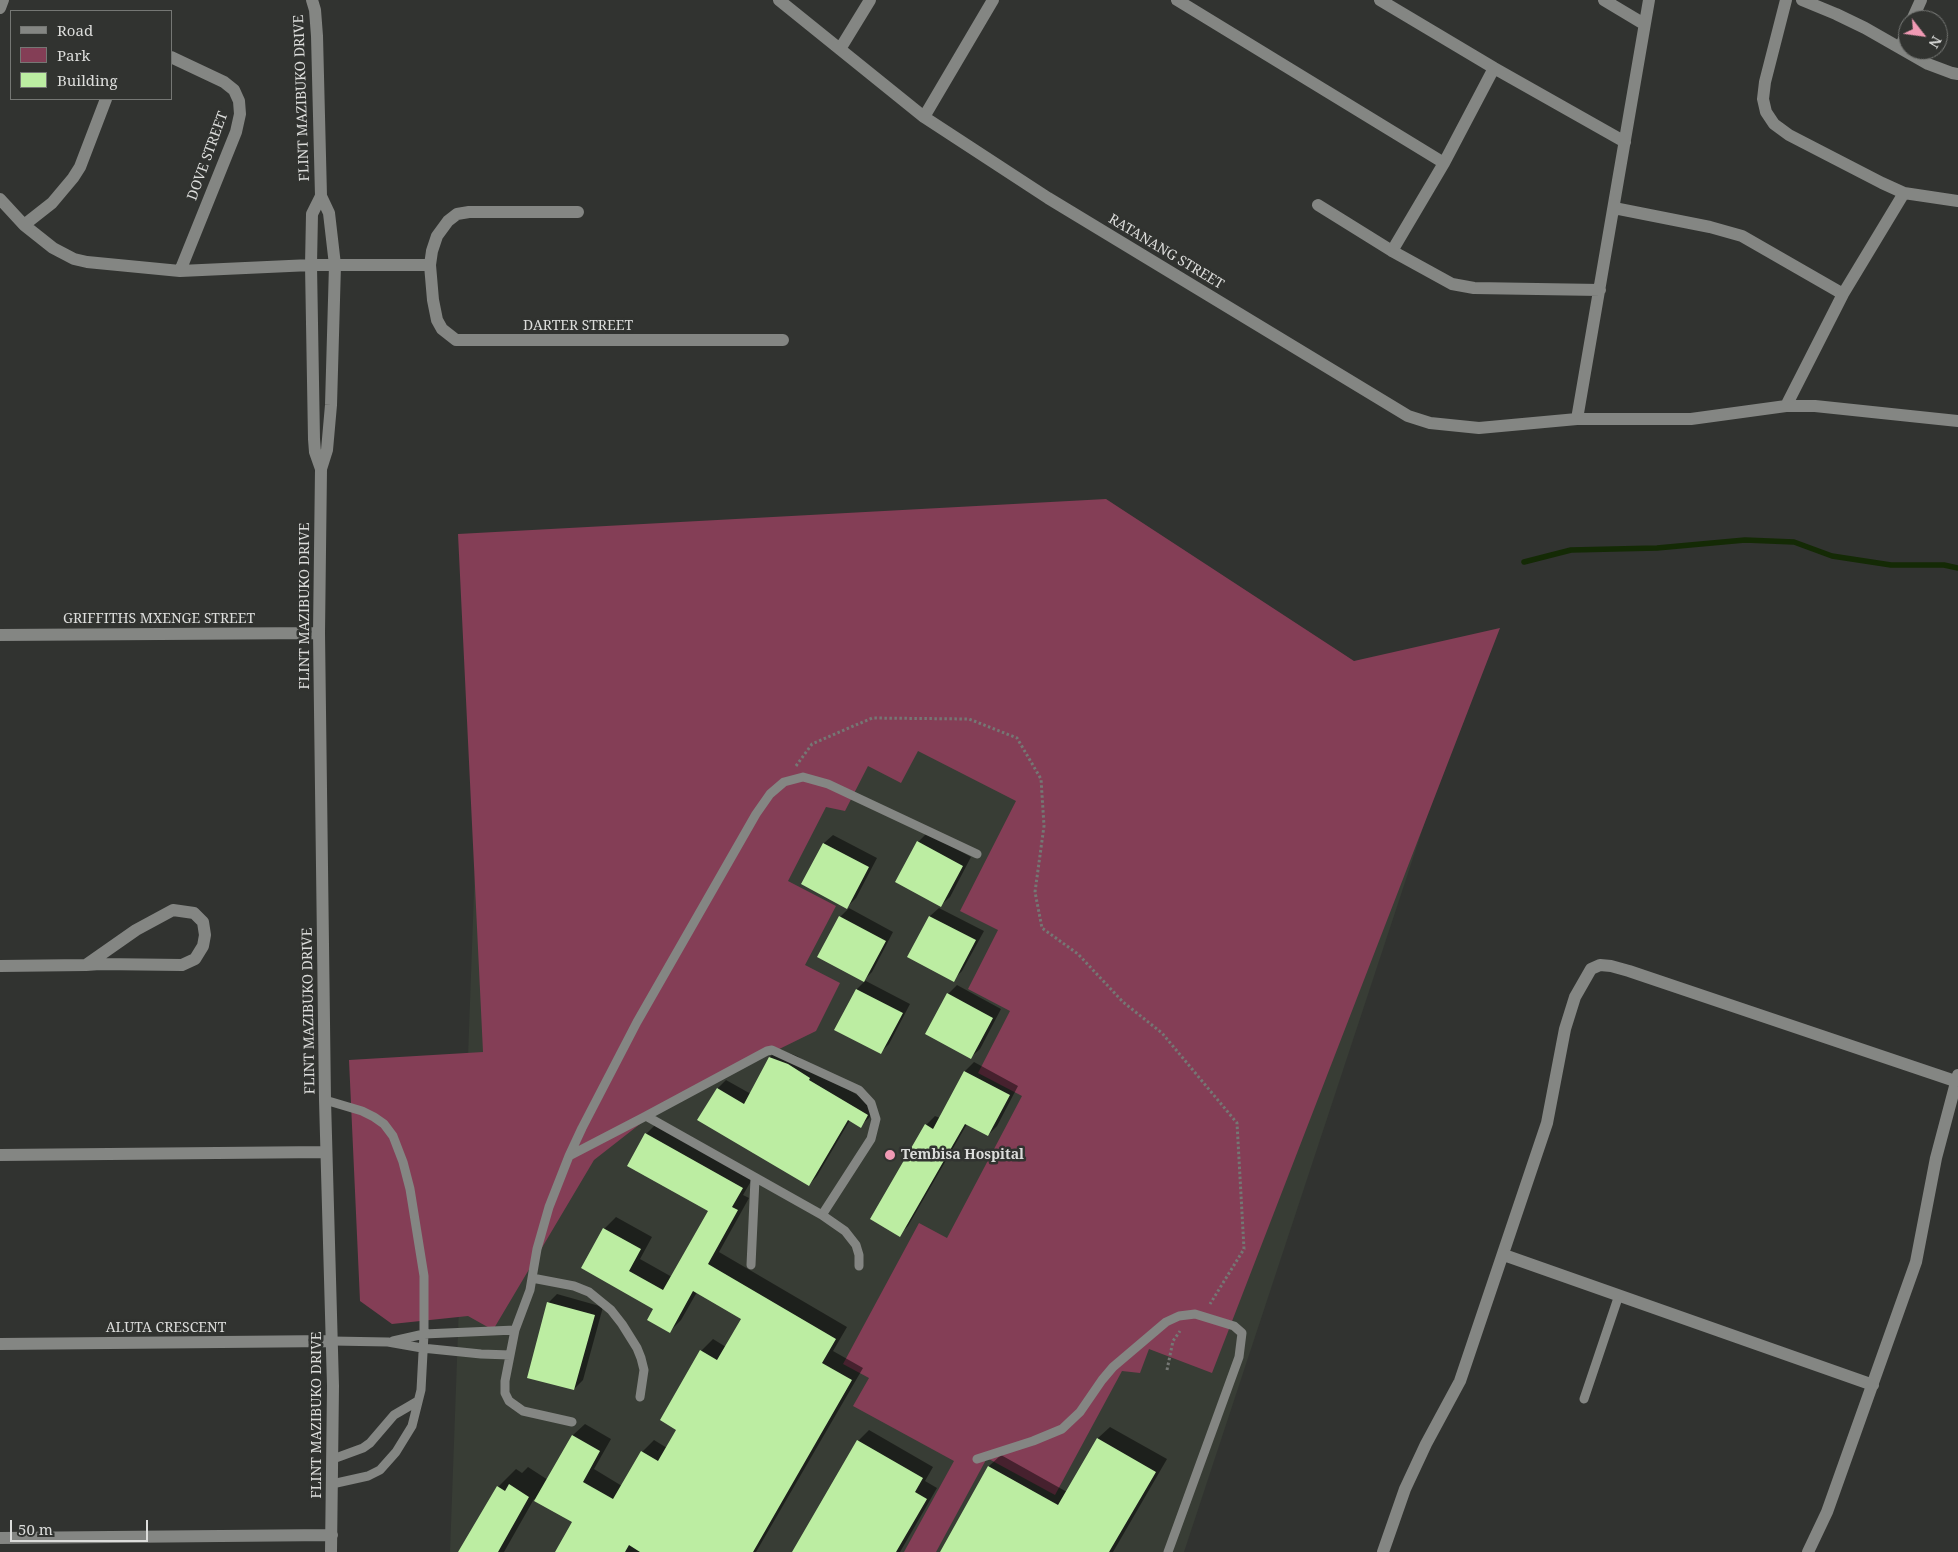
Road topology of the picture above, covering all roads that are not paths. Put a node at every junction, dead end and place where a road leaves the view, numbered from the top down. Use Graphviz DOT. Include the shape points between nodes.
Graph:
graph roads {
  1 [pos="3,0"];
  2 [pos="312,0"];
  3 [pos="779,0"];
  4 [pos="870,0"];
  5 [pos="993,0"];
  6 [pos="1177,0"];
  7 [pos="1380,0"];
  8 [pos="1604,0"];
  9 [pos="1649,0"];
  10 [pos="1786,0"];
  11 [pos="1802,0"];
  12 [pos="0,8"];
  13 [pos="1644,24"];
  14 [pos="1898,47"];
  15 [pos="840,48"];
  16 [pos="172,58"];
  17 [pos="1921,60"];
  18 [pos="1494,68"];
  19 [pos="1958,74"];
  20 [pos="106,100"];
  21 [pos="924,117"];
  22 [pos="1625,142"];
  23 [pos="1444,162"];
  24 [pos="1904,193"];
  25 [pos="320,196"];
  26 [pos="0,199"];
  27 [pos="1958,201"];
  28 [pos="1318,206"];
  29 [pos="1614,208"];
  30 [pos="578,212"];
  31 [pos="24,225"];
  32 [pos="1392,252"];
  33 [pos="311,265"];
  34 [pos="336,265"];
  35 [pos="430,265"];
  36 [pos="180,271"];
  37 [pos="1600,290"];
  38 [pos="1843,294"];
  39 [pos="783,340"];
  40 [pos="1786,406"];
  41 [pos="1577,419"];
  42 [pos="1958,421"];
  43 [pos="321,469"];
  44 [pos="319,634"];
  45 [pos="0,635"];
  46 [pos="977,854"];
  47 [pos="86,965"];
  48 [pos="0,966"];
  49 [pos="1957,1078"];
  50 [pos="325,1100"];
  51 [pos="646,1116"];
  52 [pos="326,1152"];
  53 [pos="0,1155"];
  54 [pos="569,1156"];
  55 [pos="755,1179"];
  56 [pos="822,1214"];
  57 [pos="1504,1255"];
  58 [pos="751,1265"];
  59 [pos="859,1266"];
  60 [pos="532,1278"];
  61 [pos="1619,1295"];
  62 [pos="515,1330"];
  63 [pos="424,1334"];
  64 [pos="332,1341"];
  65 [pos="388,1342"];
  66 [pos="0,1344"];
  67 [pos="422,1348"];
  68 [pos="510,1354"];
  69 [pos="1873,1385"];
  70 [pos="640,1397"];
  71 [pos="1584,1399"];
  72 [pos="418,1401"];
  73 [pos="572,1422"];
  74 [pos="332,1458"];
  75 [pos="977,1459"];
  76 [pos="332,1484"];
  77 [pos="332,1536"];
  78 [pos="0,1538"];
  79 [pos="331,1552"];
  80 [pos="1168,1552"];
  81 [pos="1383,1552"];
  82 [pos="1808,1552"];
  1 -- 12 [label="street"];
  2 -- 25 [label="street, FLINT MAZIBUKO DRIVE" via="318,36"];
  3 -- 15 [label="street, RATANANG STREET"];
  4 -- 15 [label="street"];
  5 -- 21 [label="street"];
  6 -- 23 [label="street"];
  7 -- 18 [label="street"];
  8 -- 13 [label="street"];
  9 -- 13 [label="street"];
  10 -- 24 [label="street" via="1765,82 1763,99 1766,112 1774,124 1789,135"];
  11 -- 14 [label="street"];
  13 -- 22 [label="street"];
  15 -- 21 [label="street, RATANANG STREET"];
  16 -- 36 [label="street, DOVE STREET" via="224,82 234,90 240,114 236,132"];
  17 -- 19 [label="street"];
  18 -- 22 [label="street"];
  18 -- 23 [label="street"];
  20 -- 31 [label="street" via="73,178 52,203"];
  21 -- 41 [label="street, RATANANG STREET" via="1048,198 1408,416 1430,423 1479,428"];
  22 -- 29 [label="street"];
  23 -- 32 [label="street"];
  24 -- 27 [label="street"];
  24 -- 38 [label="street"];
  25 -- 33 [label="street, FLINT MAZIBUKO DRIVE" via="312,214"];
  25 -- 34 [label="street, FLINT MAZIBUKO DRIVE" via="329,213"];
  26 -- 31 [label="street"];
  28 -- 32 [label="street"];
  29 -- 37 [label="street"];
  29 -- 38 [label="street" via="1742,236"];
  30 -- 35 [label="street, DARTER STREET" via="457,214 437,236"];
  31 -- 36 [label="street" via="53,248 74,259"];
  32 -- 37 [label="street" via="1452,284 1474,288"];
  33 -- 34 [label="street"];
  33 -- 36 [label="street"];
  33 -- 43 [label="street, FLINT MAZIBUKO DRIVE" via="315,452"];
  34 -- 35 [label="street"];
  34 -- 43 [label="street, FLINT MAZIBUKO DRIVE" via="327,450"];
  35 -- 39 [label="street, DARTER STREET" via="438,320 442,329 456,340"];
  37 -- 41 [label="street"];
  38 -- 40 [label="street"];
  40 -- 41 [label="street, RATANANG STREET" via="1691,419"];
  40 -- 42 [label="street, RATANANG STREET" via="1815,406"];
  43 -- 44 [label="street, FLINT MAZIBUKO DRIVE"];
  44 -- 45 [label="street, GRIFFITHS MXENGE STREET"];
  44 -- 50 [label="street, FLINT MAZIBUKO DRIVE"];
  46 -- 54 [label="lane" via="828,784 804,777 784,782 770,794 751,822 637,1022"];
  47 -- 47 [label="street" via="136,930 173,910 194,913 203,922 203,946 195,959 182,965"];
  47 -- 48 [label="street"];
  49 -- 57 [label="street" via="1629,971 1611,966 1591,969 1575,997 1565,1029 1547,1123"];
  49 -- 69 [label="street" via="1936,1158 1916,1262"];
  50 -- 52 [label="street, FLINT MAZIBUKO DRIVE"];
  50 -- 63 [label="lane" via="368,1114 384,1124 393,1136 410,1189 424,1276"];
  51 -- 54 [label="lane"];
  51 -- 55 [label="lane"];
  51 -- 56 [label="lane" via="772,1050 859,1090 871,1103 876,1119 871,1139"];
  52 -- 53 [label="street"];
  52 -- 64 [label="street, FLINT MAZIBUKO DRIVE"];
  54 -- 60 [label="lane" via="549,1207"];
  55 -- 56 [label="lane"];
  55 -- 58 [label="lane"];
  56 -- 59 [label="lane" via="845,1231 856,1245"];
  57 -- 61 [label="street"];
  57 -- 81 [label="street" via="1460,1381 1405,1489"];
  60 -- 62 [label="lane"];
  60 -- 70 [label="lane" via="589,1292 610,1310 642,1358 644,1370"];
  61 -- 69 [label="street"];
  61 -- 71 [label="lane"];
  62 -- 63 [label="lane"];
  62 -- 68 [label="lane"];
  63 -- 65 [label="lane"];
  63 -- 67 [label="lane"];
  64 -- 65 [label="lane"];
  64 -- 66 [label="street, ALUTA CRESCENT"];
  64 -- 74 [label="street, FLINT MAZIBUKO DRIVE"];
  65 -- 67 [label="lane"];
  67 -- 68 [label="lane"];
  67 -- 72 [label="lane"];
  68 -- 73 [label="lane" via="505,1381 509,1401 523,1411"];
  69 -- 82 [label="street" via="1827,1512"];
  72 -- 74 [label="lane" via="394,1415 363,1448"];
  72 -- 76 [label="lane" via="406,1438 389,1462 368,1476"];
  74 -- 76 [label="street, FLINT MAZIBUKO DRIVE"];
  75 -- 80 [label="lane" via="1062,1429 1080,1412 1113,1367 1166,1322 1178,1316 1202,1316 1238,1329 1242,1333 1242,1341 1228,1390"];
  76 -- 77 [label="street, FLINT MAZIBUKO DRIVE"];
  77 -- 78 [label="street"];
  77 -- 79 [label="street, FLINT MAZIBUKO DRIVE"];
}
